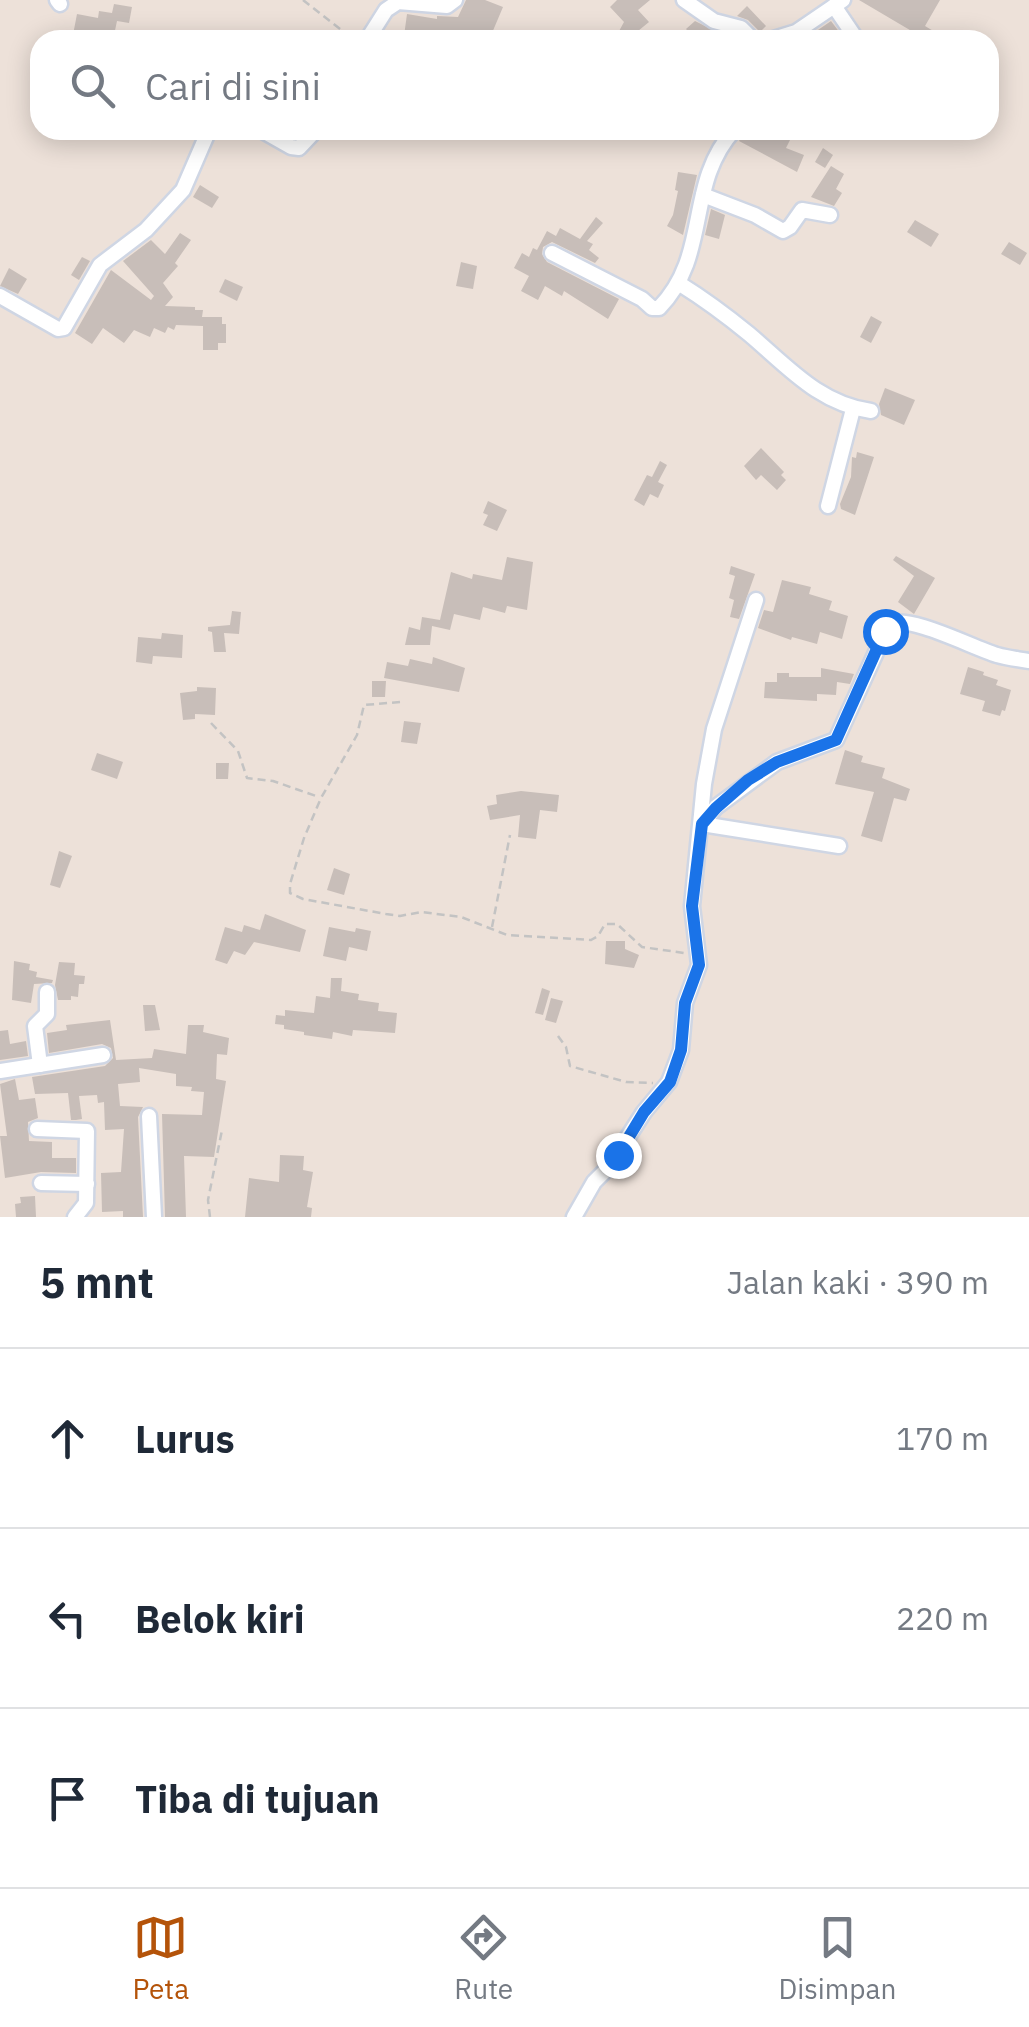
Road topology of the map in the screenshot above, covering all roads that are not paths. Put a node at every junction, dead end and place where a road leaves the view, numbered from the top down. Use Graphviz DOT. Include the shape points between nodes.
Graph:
graph roads {
  1 [pos="454,0"];
  2 [pos="684,0"];
  3 [pos="839,3"];
  4 [pos="374,30"];
  5 [pos="741,30"];
  6 [pos="799,30"];
  7 [pos="852,30"];
  8 [pos="205,140"];
  9 [pos="279,140"];
  10 [pos="307,140"];
  11 [pos="727,140"];
  12 [pos="703,195"];
  13 [pos="830,215"];
  14 [pos="552,253"];
  15 [pos="680,284"];
  16 [pos="0,296"];
  17 [pos="853,409"];
  18 [pos="871,411"];
  19 [pos="828,506"];
  20 [pos="756,600"];
  21 [pos="1029,660"];
  22 [pos="702,824"];
  23 [pos="839,846"];
  24 [pos="47,992"];
  25 [pos="103,1055"];
  26 [pos="40,1065"];
  27 [pos="0,1071"];
  28 [pos="149,1116"];
  29 [pos="38,1129"];
  30 [pos="41,1182"];
  31 [pos="87,1184"];
  32 [pos="75,1217"];
  33 [pos="154,1217"];
  34 [pos="574,1217"];
  1 -- 4 [label="street" via="447,6 391,4"];
  2 -- 5 [label="street"];
  3 -- 6 [label="street"];
  3 -- 7 [label="street"];
  8 -- 16 [label="street" via="184,190 100,266 64,328"];
  9 -- 10 [label="street" via="299,148"];
  11 -- 12 [label="street" via="711,162"];
  12 -- 13 [label="street" via="783,231 802,210"];
  12 -- 15 [label="street"];
  14 -- 15 [label="street" via="655,310"];
  15 -- 17 [label="street" via="791,374"];
  17 -- 18 [label="street"];
  17 -- 19 [label="street"];
  20 -- 22 [label="street" via="714,729"];
  21 -- 22 [label="street" via="911,623 888,624 836,740 777,762"];
  22 -- 23 [label="street"];
  22 -- 34 [label="street" via="692,906 699,956 681,1050 670,1082"];
  24 -- 26 [label="street" via="46,1014 35,1026"];
  25 -- 26 [label="street"];
  26 -- 27 [label="street"];
  28 -- 33 [label="street"];
  29 -- 31 [label="street" via="88,1132"];
  30 -- 31 [label="street"];
  31 -- 32 [label="street" via="86,1203"];
}
